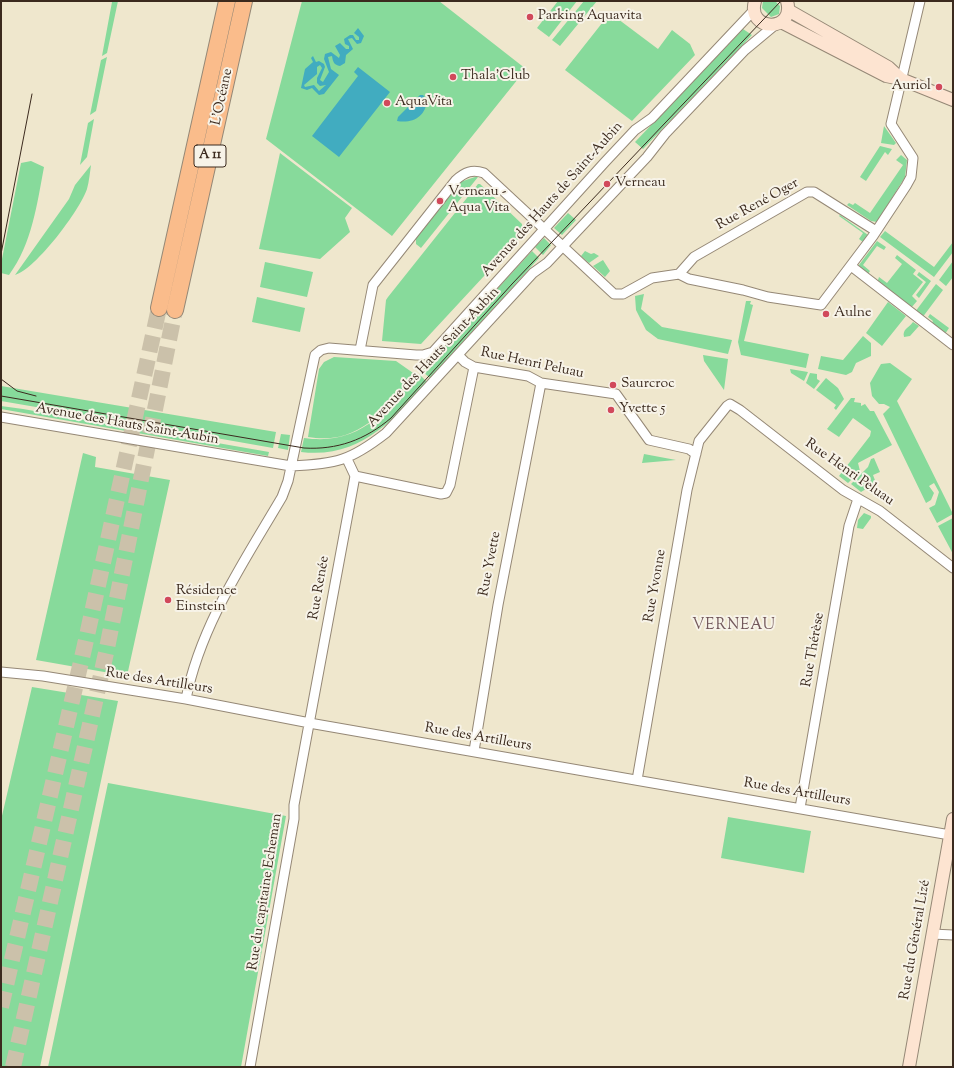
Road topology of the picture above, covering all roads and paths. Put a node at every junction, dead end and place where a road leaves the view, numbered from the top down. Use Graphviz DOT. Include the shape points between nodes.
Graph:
graph roads {
  1 [pos="227,1"];
  2 [pos="244,1"];
  3 [pos="920,1"];
  4 [pos="752,4"];
  5 [pos="789,4"];
  6 [pos="778,23"];
  7 [pos="901,79"];
  8 [pos="953,100"];
  9 [pos="544,228"];
  10 [pos="876,231"];
  11 [pos="564,245"];
  12 [pos="851,266"];
  13 [pos="679,274"];
  14 [pos="953,345"];
  15 [pos="360,350"];
  16 [pos="423,355"];
  17 [pos="458,355"];
  18 [pos="474,367"];
  19 [pos="541,382"];
  20 [pos="727,406"];
  21 [pos="1,417"];
  22 [pos="696,454"];
  23 [pos="347,459"];
  24 [pos="291,466"];
  25 [pos="355,476"];
  26 [pos="858,499"];
  27 [pos="953,568"];
  28 [pos="1,672"];
  29 [pos="186,699"];
  30 [pos="310,723"];
  31 [pos="474,752"];
  32 [pos="637,780"];
  33 [pos="800,808"];
  34 [pos="953,819"];
  35 [pos="950,835"];
  36 [pos="932,934"];
  37 [pos="953,935"];
  38 [pos="250,1067"];
  39 [pos="910,1067"];
  1 -- 2 [label="highway, L’Océane / A 11" via="167,309"];
  3 -- 7 [label="street"];
  4 -- 6 [label="main road" via="761,22"];
  4 -- 9 [label="street, Avenue des Hauts de Saint-Aubin" via="652,118 635,130"];
  5 -- 6 [label="main road" via="786,16"];
  5 -- 7 [label="main road" via="888,67"];
  6 -- 7 [label="main road" via="886,76"];
  6 -- 11 [label="street, Avenue des Hauts Saint-Aubin" via="745,50"];
  7 -- 8 [label="main road"];
  7 -- 10 [label="street" via="891,124 913,158 911,177"];
  9 -- 11 [label="street"];
  9 -- 15 [label="street" via="484,173 475,170 464,173 373,285"];
  9 -- 16 [label="street, Avenue des Hauts de Saint-Aubin" via="433,352"];
  10 -- 12 [label="street"];
  10 -- 13 [label="street, Rue René Oger" via="816,193 807,192 694,257"];
  11 -- 13 [label="street" via="610,291 618,295 652,278"];
  11 -- 17 [label="street, Avenue des Hauts Saint-Aubin" via="534,273"];
  12 -- 13 [label="street" via="825,302 818,305 768,297 689,279"];
  12 -- 14 [label="street"];
  15 -- 16 [label="street, Avenue des Hauts Saint-Aubin"];
  15 -- 24 [label="street, Avenue des Hauts Saint-Aubin" via="329,348 315,355"];
  17 -- 18 [label="street, Rue Henri Peluau"];
  17 -- 23 [label="street, Avenue des Hauts Saint-Aubin" via="386,433"];
  18 -- 19 [label="street, Rue Henri Peluau" via="528,376"];
  18 -- 25 [label="street" via="450,485 446,493 440,494"];
  19 -- 22 [label="street, Rue Henri Peluau" via="616,394 649,440 689,449"];
  19 -- 31 [label="street, Rue Yvette" via="498,605"];
  20 -- 22 [label="street, Rue Yvonne" via="699,441"];
  20 -- 26 [label="street, Rue Henri Peluau" via="730,404 740,410"];
  21 -- 24 [label="street, Avenue des Hauts Saint-Aubin"];
  22 -- 32 [label="street, Rue Yvonne" via="684,503"];
  23 -- 24 [label="street, Avenue des Hauts Saint-Aubin" via="325,465"];
  23 -- 25 [label="street"];
  24 -- 29 [label="street" via="282,497 223,599 201,647"];
  25 -- 30 [label="street, Rue Renée"];
  26 -- 27 [label="street, Rue Henri Peluau" via="880,511"];
  26 -- 33 [label="street, Rue Thérèse" via="849,526"];
  28 -- 29 [label="street, Rue des Artilleurs" via="43,676"];
  29 -- 30 [label="street, Rue des Artilleurs"];
  30 -- 31 [label="street, Rue des Artilleurs"];
  30 -- 38 [label="street, Rue du capitaine Echeman"];
  31 -- 32 [label="street, Rue des Artilleurs"];
  32 -- 33 [label="street, Rue des Artilleurs"];
  33 -- 35 [label="street, Rue des Artilleurs"];
  34 -- 35 [label="main road, Rue du Général Lizé"];
  35 -- 36 [label="main road, Rue du Général Lizé"];
  36 -- 37 [label="street"];
  36 -- 39 [label="main road, Rue du Général Lizé"];
}
